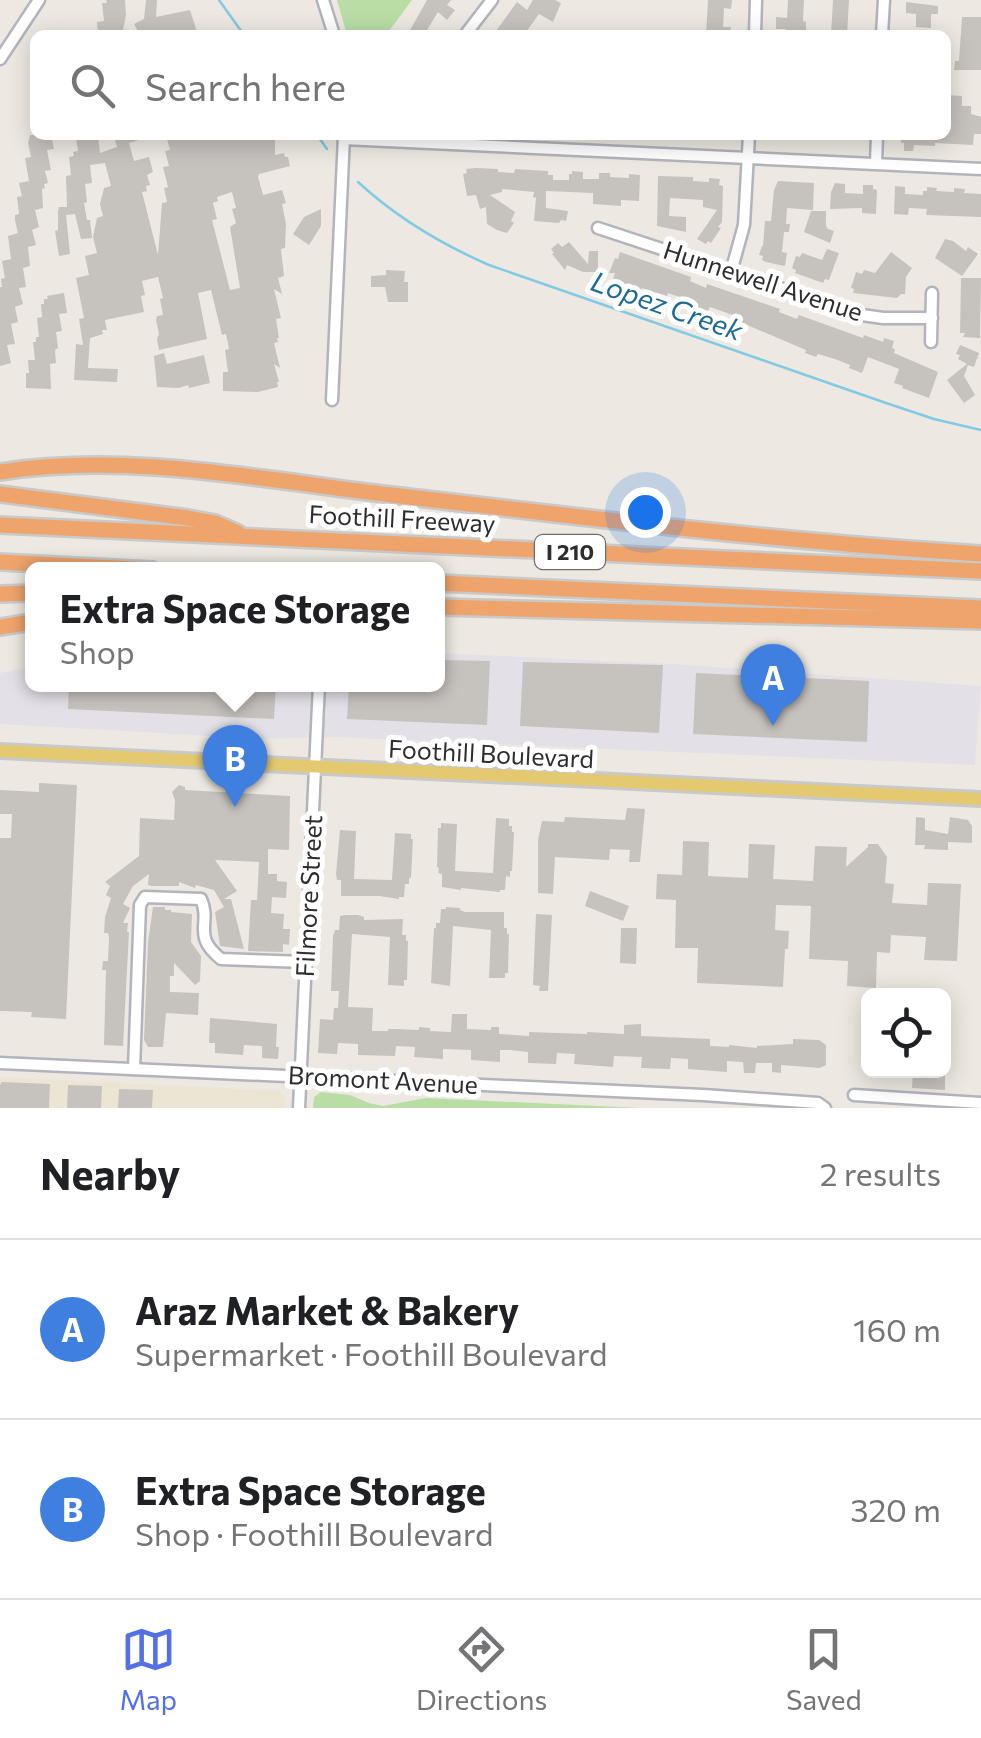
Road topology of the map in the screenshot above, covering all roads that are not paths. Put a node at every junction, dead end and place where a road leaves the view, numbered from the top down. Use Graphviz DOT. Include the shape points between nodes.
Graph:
graph roads {
  1 [pos="39,0"];
  2 [pos="323,0"];
  3 [pos="492,0"];
  4 [pos="756,0"];
  5 [pos="884,0"];
  6 [pos="332,30"];
  7 [pos="469,30"];
  8 [pos="754,30"];
  9 [pos="882,30"];
  10 [pos="0,59"];
  11 [pos="344,140"];
  12 [pos="467,140"];
  13 [pos="608,140"];
  14 [pos="749,140"];
  15 [pos="877,140"];
  16 [pos="608,150"];
  17 [pos="748,157"];
  18 [pos="876,163"];
  19 [pos="981,169"];
  20 [pos="598,228"];
  21 [pos="731,272"];
  22 [pos="932,293"];
  23 [pos="932,318"];
  24 [pos="931,342"];
  25 [pos="332,400"];
  26 [pos="0,472"];
  27 [pos="0,494"];
  28 [pos="0,525"];
  29 [pos="246,537"];
  30 [pos="0,562"];
  31 [pos="980,562"];
  32 [pos="25,563"];
  33 [pos="445,584"];
  34 [pos="25,593"];
  35 [pos="0,594"];
  36 [pos="445,608"];
  37 [pos="977,614"];
  38 [pos="25,623"];
  39 [pos="0,627"];
  40 [pos="319,692"];
  41 [pos="0,751"];
  42 [pos="315,768"];
  43 [pos="981,799"];
  44 [pos="306,962"];
  45 [pos="0,1063"];
  46 [pos="134,1068"];
  47 [pos="301,1076"];
  48 [pos="703,1095"];
  49 [pos="854,1095"];
  50 [pos="981,1103"];
  51 [pos="299,1108"];
  52 [pos="702,1108"];
  53 [pos="825,1108"];
  1 -- 10 [label="street"];
  2 -- 6 [label="street"];
  3 -- 7 [label="street"];
  4 -- 8 [label="street"];
  5 -- 9 [label="street"];
  11 -- 25 [label="street"];
  12 -- 16 [label="street"];
  13 -- 16 [label="street"];
  14 -- 17 [label="street"];
  15 -- 18 [label="street"];
  16 -- 17 [label="street"];
  17 -- 18 [label="street"];
  17 -- 21 [label="street" via="744,225"];
  18 -- 19 [label="street"];
  20 -- 21 [label="street, Hunnewell Avenue"];
  21 -- 23 [label="street, Hunnewell Avenue" via="862,316"];
  22 -- 23 [label="street"];
  23 -- 24 [label="street"];
  26 -- 31 [label="highway" via="150,466"];
  27 -- 29 [label="highway" via="188,518"];
  28 -- 29 [label="highway, Foothill Freeway / I 210"];
  29 -- 31 [label="highway, Foothill Freeway / I 210"];
  30 -- 32 [label="highway"];
  33 -- 37 [label="highway, I 210"];
  34 -- 35 [label="highway"];
  36 -- 37 [label="highway"];
  38 -- 39 [label="highway"];
  40 -- 42 [label="street, Filmore Street"];
  41 -- 42 [label="main road, Foothill Boulevard"];
  42 -- 43 [label="main road, Foothill Boulevard"];
  42 -- 44 [label="street, Filmore Street"];
  44 -- 46 [label="street" via="221,959 204,938 202,899 145,897"];
  44 -- 47 [label="street, Filmore Street"];
  45 -- 46 [label="street, Bromont Avenue"];
  46 -- 47 [label="street, Bromont Avenue"];
  47 -- 48 [label="street, Bromont Avenue"];
  47 -- 51 [label="street, Filmore Street"];
  48 -- 52 [label="street"];
  48 -- 53 [label="street, Bromont Avenue" via="818,1102"];
  49 -- 50 [label="street"];
}
